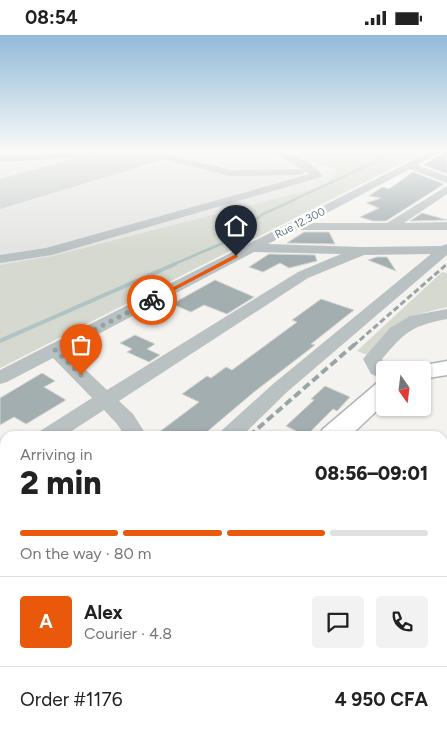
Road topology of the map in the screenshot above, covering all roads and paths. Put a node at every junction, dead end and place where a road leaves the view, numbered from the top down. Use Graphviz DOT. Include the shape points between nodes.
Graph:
graph roads {
  1 [pos="291,183"];
  2 [pos="377,183"];
  3 [pos="447,189"];
  4 [pos="447,226"];
  5 [pos="293,227"];
  6 [pos="390,227"];
  7 [pos="252,248"];
  8 [pos="446,249"];
  9 [pos="362,251"];
  10 [pos="0,259"];
  11 [pos="447,314"];
  12 [pos="55,350"];
  13 [pos="376,366"];
  14 [pos="447,368"];
  15 [pos="431,371"];
  16 [pos="0,378"];
  17 [pos="376,397"];
  18 [pos="107,400"];
  19 [pos="56,431"];
  20 [pos="133,431"];
  21 [pos="234,431"];
  22 [pos="339,431"];
  1 -- 10 [label="street" via="47,252"];
  2 -- 5 [label="street, Rue 12.300"];
  3 -- 6 [label="street"];
  4 -- 6 [label="street"];
  5 -- 6 [label="street"];
  5 -- 7 [label="street, Rue 12.300"];
  7 -- 9 [label="street"];
  7 -- 12 [label="street, Rue 12.300"];
  8 -- 9 [label="street"];
  8 -- 21 [label="street" via="280,388"];
  9 -- 18 [label="street" via="303,275"];
  11 -- 13 [label="street" via="416,321 396,332 372,359"];
  12 -- 16 [label="street, Rue 12.300"];
  12 -- 18 [label="street"];
  14 -- 15 [label="main road"];
  17 -- 22 [label="main road"];
  18 -- 19 [label="street"];
  18 -- 20 [label="street"];
}
